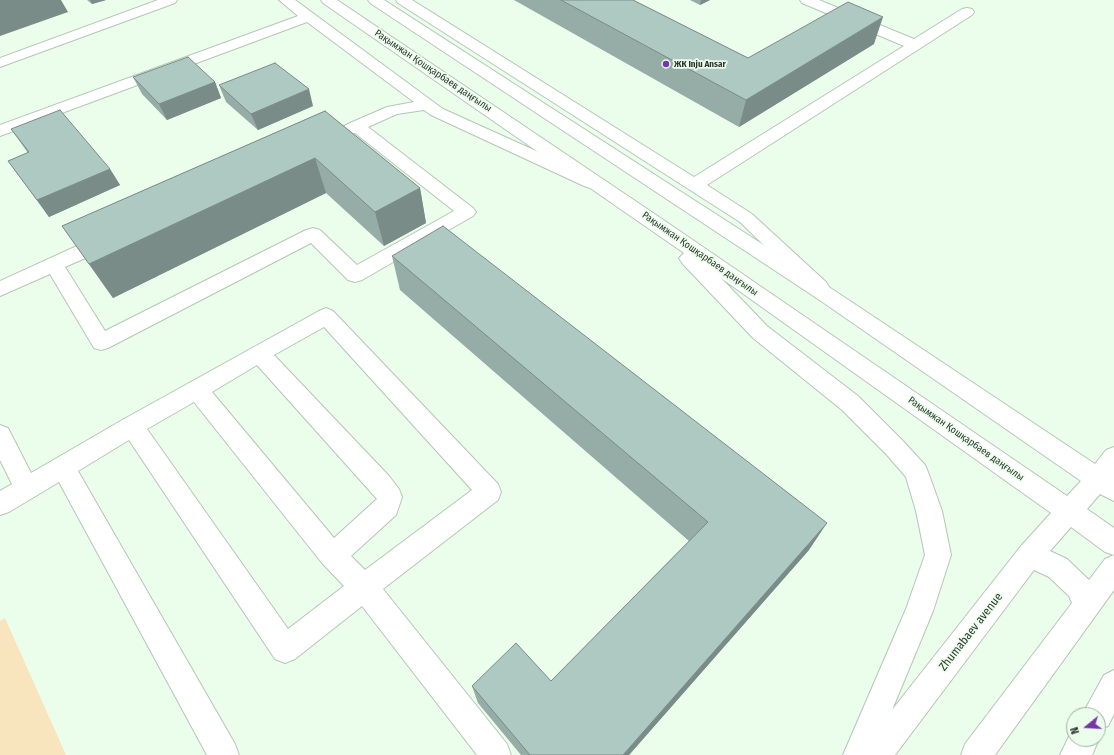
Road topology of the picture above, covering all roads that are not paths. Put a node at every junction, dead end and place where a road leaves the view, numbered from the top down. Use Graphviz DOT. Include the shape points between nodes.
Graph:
graph roads {
  1 [pos="170,0"];
  2 [pos="286,0"];
  3 [pos="328,0"];
  4 [pos="375,0"];
  5 [pos="403,0"];
  6 [pos="807,0"];
  7 [pos="967,12"];
  8 [pos="307,17"];
  9 [pos="915,45"];
  10 [pos="0,63"];
  11 [pos="427,105"];
  12 [pos="356,126"];
  13 [pos="0,131"];
  14 [pos="332,138"];
  15 [pos="694,185"];
  16 [pos="605,188"];
  17 [pos="658,225"];
  18 [pos="125,232"];
  19 [pos="54,265"];
  20 [pos="0,289"];
  21 [pos="828,296"];
  22 [pos="260,354"];
  23 [pos="197,390"];
  24 [pos="132,426"];
  25 [pos="0,435"];
  26 [pos="1114,457"];
  27 [pos="63,467"];
  28 [pos="1106,485"];
  29 [pos="26,490"];
  30 [pos="0,504"];
  31 [pos="1070,511"];
  32 [pos="1114,543"];
  33 [pos="331,554"];
  34 [pos="1030,555"];
  35 [pos="1114,568"];
  36 [pos="364,587"];
  37 [pos="1087,604"];
  38 [pos="1114,685"];
  39 [pos="1102,707"];
  40 [pos="224,755"];
  41 [pos="496,755"];
  42 [pos="858,755"];
  43 [pos="876,755"];
  44 [pos="976,755"];
  1 -- 10 [label="main road"];
  2 -- 8 [label="main road"];
  3 -- 16 [label="main road, Рақымжан Қошқарбаев даңғылы"];
  4 -- 21 [label="main road"];
  5 -- 15 [label="main road"];
  6 -- 9 [label="main road"];
  7 -- 9 [label="main road"];
  8 -- 11 [label="main road"];
  8 -- 13 [label="main road"];
  9 -- 15 [label="main road"];
  11 -- 12 [label="main road" via="393,110"];
  11 -- 16 [label="main road"];
  12 -- 14 [label="main road"];
  12 -- 19 [label="main road" via="467,212 355,275 313,234 101,342"];
  15 -- 21 [label="main road" via="746,218"];
  16 -- 17 [label="main road, Рақымжан Қошқарбаев даңғылы"];
  17 -- 31 [label="main road, Рақымжан Қошқарбаев даңғылы"];
  17 -- 42 [label="main road" via="760,332 850,403 916,472 929,511 938,555 920,611"];
  18 -- 19 [label="main road"];
  19 -- 20 [label="main road"];
  21 -- 28 [label="main road"];
  22 -- 23 [label="main road"];
  22 -- 33 [label="main road" via="390,497 387,506 340,549"];
  22 -- 36 [label="main road" via="326,316 489,492"];
  23 -- 24 [label="main road"];
  23 -- 33 [label="main road"];
  24 -- 27 [label="main road"];
  24 -- 36 [label="main road" via="285,649"];
  25 -- 29 [label="main road"];
  26 -- 28 [label="main road"];
  27 -- 29 [label="main road"];
  27 -- 40 [label="main road"];
  28 -- 31 [label="main road, Zhumabaev avenue"];
  29 -- 30 [label="main road"];
  31 -- 32 [label="main road, Рақымжан Қошқарбаев даңғылы"];
  31 -- 34 [label="main road, Zhumabaev avenue"];
  33 -- 36 [label="main road"];
  34 -- 37 [label="main road" via="1058,568 1078,587"];
  34 -- 43 [label="main road, Zhumabaev avenue"];
  35 -- 37 [label="main road"];
  36 -- 41 [label="main road"];
  37 -- 44 [label="main road"];
  38 -- 39 [label="main road"];
}
